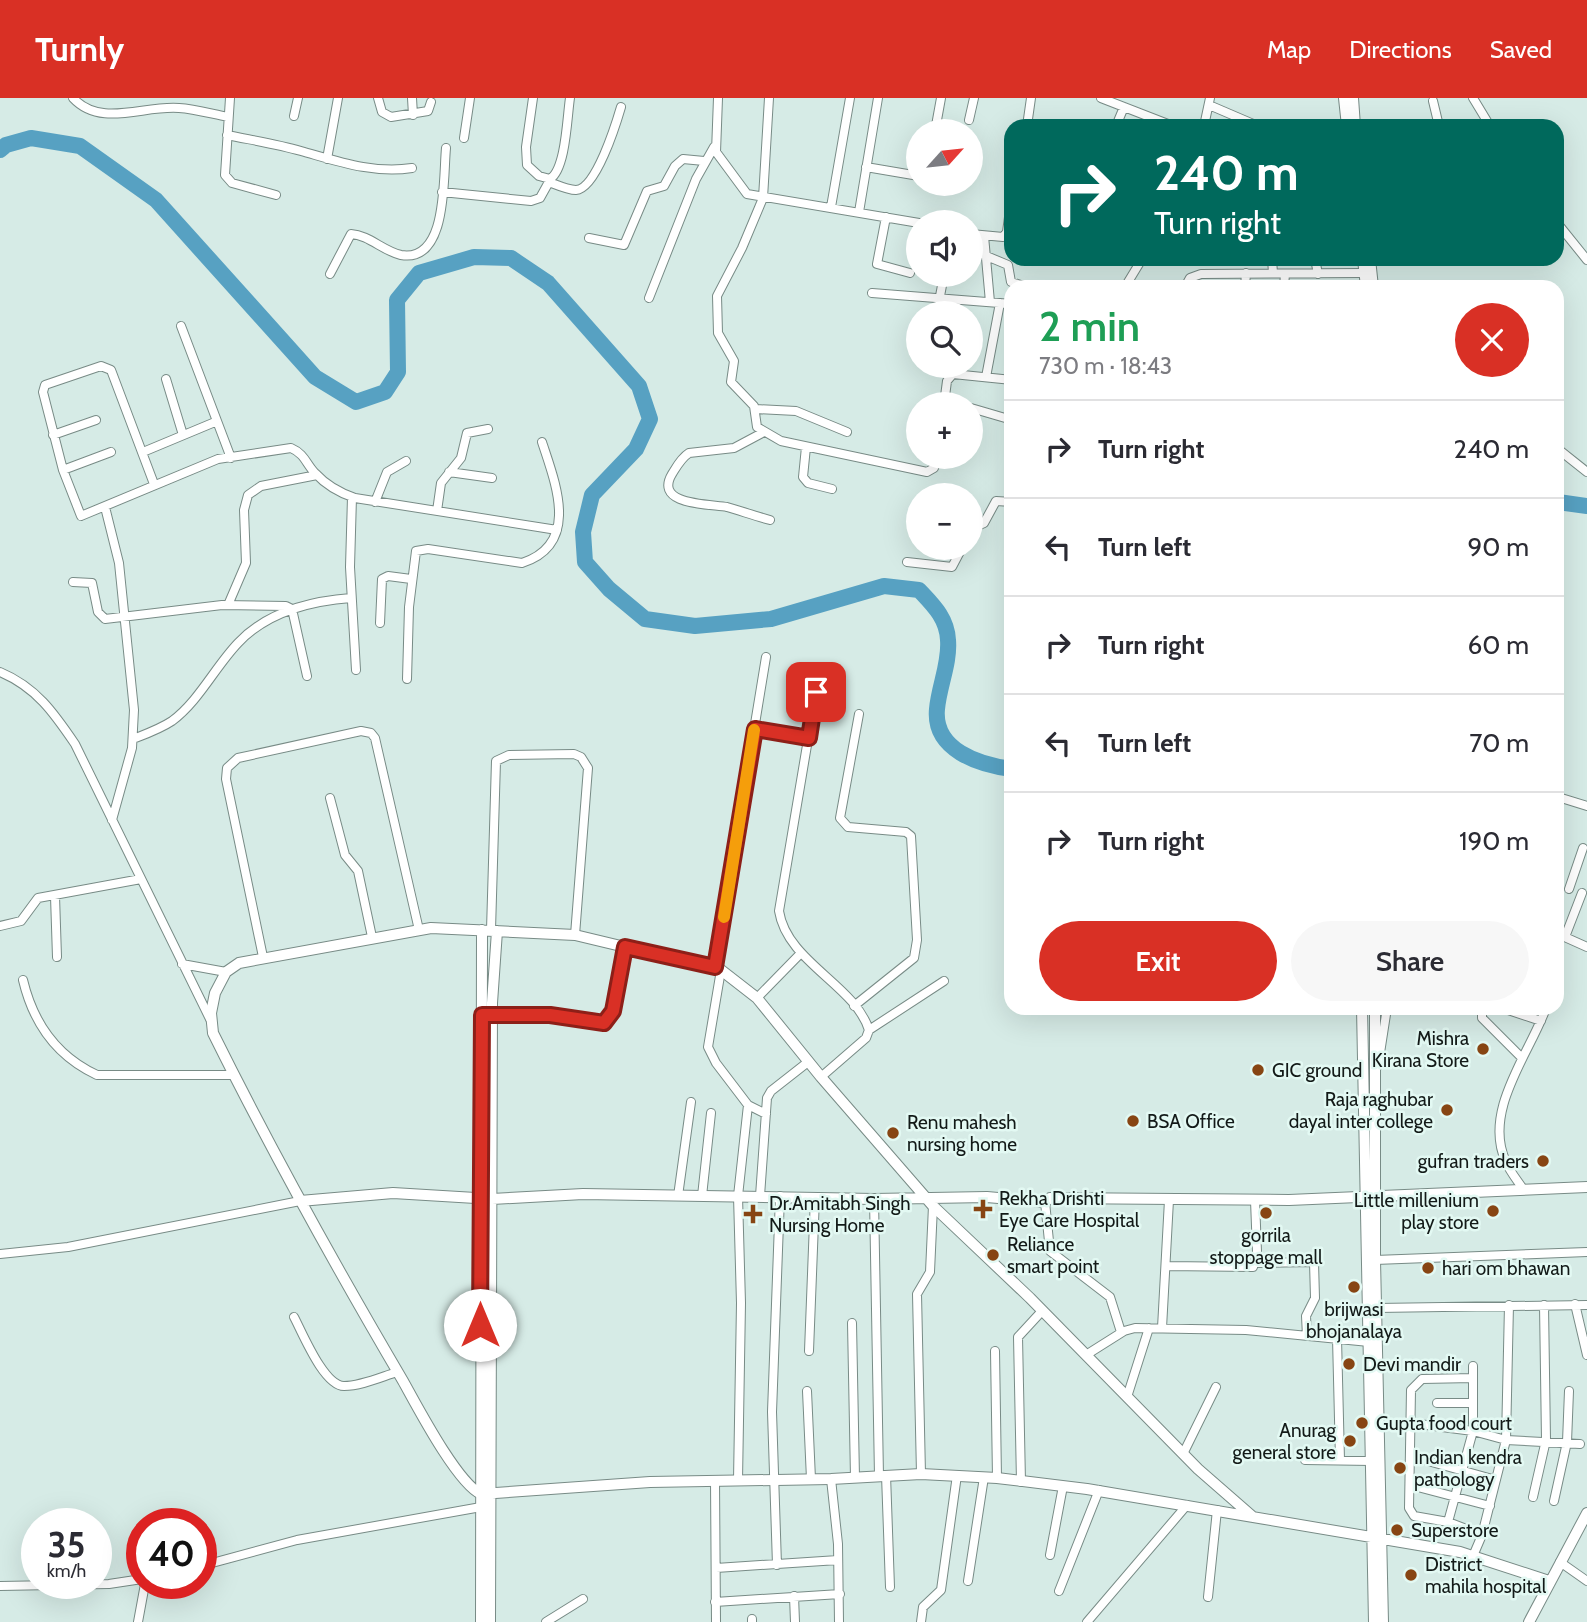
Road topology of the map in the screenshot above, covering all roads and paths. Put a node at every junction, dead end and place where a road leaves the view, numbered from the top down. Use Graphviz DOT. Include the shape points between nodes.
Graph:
graph roads {
  1 [pos="73,98"];
  2 [pos="230,98"];
  3 [pos="298,98"];
  4 [pos="338,98"];
  5 [pos="378,98"];
  6 [pos="412,98"];
  7 [pos="470,98"];
  8 [pos="533,98"];
  9 [pos="570,98"];
  10 [pos="718,98"];
  11 [pos="769,98"];
  12 [pos="850,98"];
  13 [pos="878,98"];
  14 [pos="941,98"];
  15 [pos="974,98"];
  16 [pos="1031,98"];
  17 [pos="1101,98"];
  18 [pos="1344,98"];
  19 [pos="1353,98"];
  20 [pos="1473,98"];
  21 [pos="1209,100"];
  22 [pos="1433,101"];
  23 [pos="431,102"];
  24 [pos="1122,103"];
  25 [pos="621,107"];
  26 [pos="294,116"];
  27 [pos="413,116"];
  28 [pos="228,117"];
  29 [pos="937,119"];
  30 [pos="969,119"];
  31 [pos="1028,119"];
  32 [pos="1157,119"];
  33 [pos="1205,119"];
  34 [pos="1245,119"];
  35 [pos="1346,119"];
  36 [pos="1354,119"];
  37 [pos="1437,119"];
  38 [pos="1486,119"];
  39 [pos="226,135"];
  40 [pos="464,138"];
  41 [pos="715,147"];
  42 [pos="446,148"];
  43 [pos="327,159"];
  44 [pos="704,161"];
  45 [pos="866,167"];
  46 [pos="412,168"];
  47 [pos="906,174"];
  48 [pos="550,181"];
  49 [pos="442,192"];
  50 [pos="276,195"];
  51 [pos="763,198"];
  52 [pos="831,207"];
  53 [pos="859,212"];
  54 [pos="886,217"];
  55 [pos="906,221"];
  56 [pos="1564,231"];
  57 [pos="984,236"];
  58 [pos="1004,236"];
  59 [pos="589,238"];
  60 [pos="984,255"];
  61 [pos="1585,255"];
  62 [pos="1004,263"];
  63 [pos="1272,266"];
  64 [pos="1316,266"];
  65 [pos="1364,266"];
  66 [pos="906,272"];
  67 [pos="1245,273"];
  68 [pos="1273,273"];
  69 [pos="1365,273"];
  70 [pos="330,274"];
  71 [pos="1284,274"];
  72 [pos="1318,274"];
  73 [pos="1189,280"];
  74 [pos="1245,280"];
  75 [pos="1284,280"];
  76 [pos="1366,280"];
  77 [pos="942,287"];
  78 [pos="873,293"];
  79 [pos="940,296"];
  80 [pos="649,298"];
  81 [pos="990,302"];
  82 [pos="1000,303"];
  83 [pos="1004,303"];
  84 [pos="181,326"];
  85 [pos="986,377"];
  86 [pos="166,379"];
  87 [pos="1004,379"];
  88 [pos="946,392"];
  89 [pos="756,409"];
  90 [pos="983,412"];
  91 [pos="1004,418"];
  92 [pos="96,419"];
  93 [pos="215,422"];
  94 [pos="488,429"];
  95 [pos="764,432"];
  96 [pos="847,432"];
  97 [pos="53,435"];
  98 [pos="183,435"];
  99 [pos="542,442"];
  100 [pos="806,447"];
  101 [pos="111,452"];
  102 [pos="143,452"];
  103 [pos="1564,454"];
  104 [pos="231,458"];
  105 [pos="406,461"];
  106 [pos="906,468"];
  107 [pos="912,469"];
  108 [pos="932,469"];
  109 [pos="63,470"];
  110 [pos="449,472"];
  111 [pos="1587,472"];
  112 [pos="317,475"];
  113 [pos="492,478"];
  114 [pos="153,484"];
  115 [pos="832,489"];
  116 [pos="352,497"];
  117 [pos="376,502"];
  118 [pos="1004,502"];
  119 [pos="105,507"];
  120 [pos="437,511"];
  121 [pos="769,520"];
  122 [pos="983,523"];
  123 [pos="557,530"];
  124 [pos="956,560"];
  125 [pos="907,562"];
  126 [pos="411,579"];
  127 [pos="73,582"];
  128 [pos="351,598"];
  129 [pos="228,605"];
  130 [pos="292,609"];
  131 [pos="126,618"];
  132 [pos="380,623"];
  133 [pos="766,657"];
  134 [pos="356,670"];
  135 [pos="0,672"];
  136 [pos="307,676"];
  137 [pos="407,679"];
  138 [pos="816,692"];
  139 [pos="859,714"];
  140 [pos="755,729"];
  141 [pos="809,738"];
  142 [pos="133,739"];
  143 [pos="330,798"];
  144 [pos="1564,799"];
  145 [pos="1587,806"];
  146 [pos="112,820"];
  147 [pos="1583,848"];
  148 [pos="141,879"];
  149 [pos="1564,887"];
  150 [pos="1569,889"];
  151 [pos="1585,894"];
  152 [pos="55,896"];
  153 [pos="0,926"];
  154 [pos="419,930"];
  155 [pos="490,930"];
  156 [pos="1564,931"];
  157 [pos="575,935"];
  158 [pos="372,937"];
  159 [pos="1564,937"];
  160 [pos="625,947"];
  161 [pos="1587,947"];
  162 [pos="801,953"];
  163 [pos="57,957"];
  164 [pos="263,957"];
  165 [pos="182,964"];
  166 [pos="718,969"];
  167 [pos="226,972"];
  168 [pos="23,980"];
  169 [pos="944,981"];
  170 [pos="757,998"];
  171 [pos="853,1006"];
  172 [pos="487,1015"];
  173 [pos="1362,1015"];
  174 [pos="1375,1015"];
  175 [pos="1386,1015"];
  176 [pos="1482,1015"];
  177 [pos="1524,1015"];
  178 [pos="1544,1015"];
  179 [pos="1542,1021"];
  180 [pos="211,1022"];
  181 [pos="869,1030"];
  182 [pos="1522,1058"];
  183 [pos="808,1062"];
  184 [pos="234,1075"];
  185 [pos="821,1077"];
  186 [pos="1376,1079"];
  187 [pos="691,1102"];
  188 [pos="748,1105"];
  189 [pos="711,1112"];
  190 [pos="766,1114"];
  191 [pos="1587,1187"];
  192 [pos="1524,1189"];
  193 [pos="678,1196"];
  194 [pos="702,1196"];
  195 [pos="738,1196"];
  196 [pos="760,1196"];
  197 [pos="780,1196"];
  198 [pos="1365,1196"];
  199 [pos="815,1197"];
  200 [pos="486,1198"];
  201 [pos="1376,1198"];
  202 [pos="874,1199"];
  203 [pos="1169,1200"];
  204 [pos="1255,1200"];
  205 [pos="300,1201"];
  206 [pos="931,1201"];
  207 [pos="1045,1202"];
  208 [pos="1587,1252"];
  209 [pos="0,1254"];
  210 [pos="1375,1260"];
  211 [pos="1256,1263"];
  212 [pos="1166,1266"];
  213 [pos="1575,1304"];
  214 [pos="1508,1305"];
  215 [pos="1544,1305"];
  216 [pos="1587,1305"];
  217 [pos="1377,1308"];
  218 [pos="1042,1311"];
  219 [pos="294,1317"];
  220 [pos="852,1323"];
  221 [pos="1149,1328"];
  222 [pos="1162,1328"];
  223 [pos="1121,1332"];
  224 [pos="1307,1336"];
  225 [pos="1337,1338"];
  226 [pos="1369,1342"];
  227 [pos="810,1350"];
  228 [pos="995,1352"];
  229 [pos="1086,1355"];
  230 [pos="1587,1355"];
  231 [pos="1473,1366"];
  232 [pos="397,1372"];
  233 [pos="1473,1378"];
  234 [pos="1216,1387"];
  235 [pos="807,1391"];
  236 [pos="1569,1391"];
  237 [pos="1127,1397"];
  238 [pos="1473,1402"];
  239 [pos="1437,1403"];
  240 [pos="1411,1423"];
  241 [pos="1473,1431"];
  242 [pos="1506,1440"];
  243 [pos="1546,1440"];
  244 [pos="1567,1442"];
  245 [pos="1580,1444"];
  246 [pos="1183,1454"];
  247 [pos="1410,1456"];
  248 [pos="1305,1460"];
  249 [pos="1340,1460"];
  250 [pos="1372,1461"];
  251 [pos="1461,1469"];
  252 [pos="920,1474"];
  253 [pos="957,1475"];
  254 [pos="883,1476"];
  255 [pos="984,1477"];
  256 [pos="855,1478"];
  257 [pos="997,1478"];
  258 [pos="811,1479"];
  259 [pos="831,1479"];
  260 [pos="715,1480"];
  261 [pos="738,1480"];
  262 [pos="1496,1480"];
  263 [pos="776,1481"];
  264 [pos="1021,1482"];
  265 [pos="1410,1485"];
  266 [pos="1063,1486"];
  267 [pos="1099,1490"];
  268 [pos="486,1495"];
  269 [pos="1454,1495"];
  270 [pos="1533,1497"];
  271 [pos="1554,1501"];
  272 [pos="1186,1505"];
  273 [pos="1490,1506"];
  274 [pos="481,1507"];
  275 [pos="1217,1510"];
  276 [pos="1587,1513"];
  277 [pos="1253,1517"];
  278 [pos="1448,1522"];
  279 [pos="1482,1535"];
  280 [pos="1377,1538"];
  281 [pos="1050,1555"];
  282 [pos="1473,1556"];
  283 [pos="838,1560"];
  284 [pos="217,1562"];
  285 [pos="1560,1562"];
  286 [pos="777,1565"];
  287 [pos="716,1568"];
  288 [pos="126,1581"];
  289 [pos="968,1581"];
  290 [pos="1549,1581"];
  291 [pos="1587,1581"];
  292 [pos="0,1586"];
  293 [pos="890,1587"];
  294 [pos="1059,1591"];
  295 [pos="840,1594"];
  296 [pos="794,1596"];
  297 [pos="1208,1598"];
  298 [pos="142,1599"];
  299 [pos="583,1599"];
  300 [pos="715,1602"];
  301 [pos="138,1622"];
  302 [pos="481,1622"];
  303 [pos="490,1622"];
  304 [pos="546,1622"];
  305 [pos="716,1622"];
  306 [pos="795,1622"];
  307 [pos="839,1622"];
  308 [pos="921,1622"];
  309 [pos="1087,1622"];
  310 [pos="1374,1622"];
  311 [pos="1383,1622"];
  312 [pos="1529,1622"];
  1 -- 28 [label="street" via="103,114 171,108"];
  2 -- 28 [label="street"];
  3 -- 26 [label="street"];
  4 -- 43 [label="street"];
  5 -- 27 [label="street" via="386,116"];
  6 -- 27 [label="street"];
  7 -- 40 [label="street"];
  8 -- 48 [label="street" via="527,165"];
  9 -- 48 [label="street" via="561,159"];
  10 -- 41 [label="street"];
  11 -- 51 [label="street"];
  12 -- 52 [label="street"];
  13 -- 45 [label="street"];
  14 -- 29 [label="street"];
  15 -- 30 [label="street"];
  16 -- 31 [label="street"];
  17 -- 24 [label="street"];
  18 -- 35 [label="street"];
  19 -- 36 [label="street"];
  20 -- 38 [label="street"];
  21 -- 33 [label="street"];
  21 -- 34 [label="street"];
  22 -- 37 [label="street"];
  23 -- 27 [label="street" via="428,111"];
  24 -- 32 [label="street"];
  25 -- 48 [label="street" via="601,160 585,187 575,190"];
  28 -- 39 [label="street"];
  39 -- 43 [label="street"];
  39 -- 50 [label="street" via="227,178"];
  41 -- 44 [label="street"];
  41 -- 51 [label="street" via="743,189 752,197"];
  42 -- 49 [label="street"];
  43 -- 46 [label="street" via="376,169"];
  44 -- 59 [label="street" via="683,159 664,186 647,191 624,245"];
  44 -- 80 [label="street"];
  45 -- 47 [label="street"];
  45 -- 53 [label="street"];
  48 -- 49 [label="street" via="540,198 531,201"];
  49 -- 70 [label="street" via="438,224 428,248 412,255 399,254 351,234"];
  51 -- 52 [label="street"];
  51 -- 89 [label="street" via="725,276 716,309 718,332 734,361 732,382"];
  52 -- 53 [label="street"];
  53 -- 54 [label="street"];
  54 -- 55 [label="street"];
  54 -- 66 [label="street" via="877,264"];
  56 -- 61 [label="street"];
  57 -- 58 [label="street"];
  57 -- 60 [label="street"];
  60 -- 62 [label="street"];
  60 -- 81 [label="street"];
  63 -- 68 [label="street"];
  64 -- 72 [label="street"];
  65 -- 69 [label="street"];
  67 -- 68 [label="street"];
  67 -- 73 [label="street" via="1196,274"];
  67 -- 74 [label="street"];
  68 -- 71 [label="street"];
  69 -- 72 [label="street"];
  69 -- 76 [label="street"];
  71 -- 72 [label="street"];
  71 -- 75 [label="street"];
  77 -- 79 [label="street"];
  78 -- 79 [label="street"];
  79 -- 81 [label="street"];
  81 -- 82 [label="street"];
  82 -- 83 [label="street"];
  82 -- 85 [label="street"];
  84 -- 93 [label="street"];
  85 -- 87 [label="street"];
  85 -- 88 [label="street" via="957,372 949,376"];
  86 -- 98 [label="street"];
  89 -- 95 [label="street" via="756,424"];
  89 -- 96 [label="street" via="796,411"];
  90 -- 91 [label="street"];
  92 -- 97 [label="street"];
  93 -- 98 [label="street"];
  93 -- 104 [label="street"];
  94 -- 110 [label="street" via="467,433 461,457"];
  95 -- 100 [label="street"];
  95 -- 121 [label="street" via="734,448 689,453 669,479 669,486 683,501"];
  97 -- 102 [label="street" via="45,386 106,366"];
  97 -- 109 [label="street"];
  98 -- 102 [label="street"];
  99 -- 123 [label="street" via="561,502"];
  100 -- 106 [label="street"];
  100 -- 115 [label="street" via="803,477 808,483"];
  101 -- 109 [label="street"];
  102 -- 114 [label="street"];
  103 -- 111 [label="street"];
  104 -- 112 [label="street" via="291,449 302,454"];
  104 -- 114 [label="street"];
  105 -- 117 [label="street" via="387,472"];
  107 -- 108 [label="street"];
  109 -- 119 [label="street" via="78,515"];
  110 -- 113 [label="street"];
  110 -- 120 [label="street" via="441,483"];
  112 -- 116 [label="street"];
  112 -- 129 [label="street" via="261,486 248,495 244,510 246,563"];
  114 -- 119 [label="street"];
  116 -- 117 [label="street"];
  116 -- 128 [label="street"];
  117 -- 120 [label="street"];
  118 -- 122 [label="street" via="996,501"];
  119 -- 131 [label="street"];
  120 -- 123 [label="street"];
  123 -- 126 [label="street" via="541,552 522,563 420,550 414,555"];
  124 -- 125 [label="street" via="952,567"];
  126 -- 132 [label="street" via="382,579"];
  126 -- 137 [label="street"];
  127 -- 131 [label="street" via="92,583 102,618"];
  128 -- 130 [label="street"];
  128 -- 134 [label="street"];
  129 -- 130 [label="street"];
  129 -- 131 [label="street"];
  130 -- 136 [label="street"];
  130 -- 142 [label="street" via="239,642 170,723"];
  131 -- 142 [label="street"];
  133 -- 140 [label="street"];
  135 -- 146 [label="street" via="19,680 47,703 75,744"];
  138 -- 141 [label="street"];
  139 -- 171 [label="street" via="840,818 848,827 911,835 917,940 910,964"];
  140 -- 141 [label="street"];
  140 -- 166 [label="street"];
  141 -- 162 [label="street" via="779,911 784,929"];
  142 -- 146 [label="street"];
  143 -- 158 [label="street" via="345,855 358,871"];
  144 -- 145 [label="street"];
  146 -- 148 [label="street"];
  147 -- 150 [label="street"];
  148 -- 152 [label="street"];
  148 -- 165 [label="street"];
  149 -- 150 [label="street"];
  150 -- 151 [label="street"];
  151 -- 156 [label="street"];
  152 -- 153 [label="street" via="38,898 21,921"];
  152 -- 163 [label="street"];
  154 -- 155 [label="street"];
  154 -- 158 [label="street"];
  154 -- 164 [label="street" via="375,738 361,731 238,758 227,768"];
  155 -- 157 [label="street"];
  155 -- 157 [label="street" via="496,761 509,755 574,754 588,768"];
  155 -- 172 [label="street"];
  155 -- 172 [label="street"];
  157 -- 160 [label="street"];
  158 -- 164 [label="street"];
  159 -- 161 [label="street"];
  160 -- 166 [label="street"];
  160 -- 172 [label="street" via="613,1011 604,1023 550,1015"];
  162 -- 170 [label="street"];
  162 -- 171 [label="street"];
  164 -- 167 [label="street"];
  165 -- 167 [label="street"];
  165 -- 180 [label="street"];
  166 -- 170 [label="street"];
  166 -- 188 [label="street" via="708,1047"];
  167 -- 180 [label="street" via="215,993"];
  168 -- 184 [label="street" via="41,1028 78,1064 97,1075"];
  169 -- 181 [label="street"];
  170 -- 183 [label="street"];
  171 -- 181 [label="street"];
  172 -- 200 [label="street"];
  173 -- 198 [label="street"];
  174 -- 186 [label="street"];
  175 -- 186 [label="street"];
  176 -- 182 [label="street"];
  177 -- 179 [label="street"];
  178 -- 179 [label="street"];
  179 -- 182 [label="street"];
  180 -- 184 [label="street"];
  181 -- 185 [label="street" via="866,1038"];
  182 -- 192 [label="street" via="1501,1123 1505,1160"];
  183 -- 185 [label="street"];
  183 -- 190 [label="street" via="771,1091"];
  184 -- 205 [label="street"];
  185 -- 206 [label="street"];
  186 -- 201 [label="street"];
  187 -- 193 [label="street"];
  188 -- 190 [label="street"];
  188 -- 195 [label="street"];
  189 -- 194 [label="street"];
  190 -- 196 [label="street"];
  191 -- 192 [label="street"];
  192 -- 201 [label="street"];
  193 -- 194 [label="street"];
  193 -- 200 [label="street"];
  194 -- 195 [label="street"];
  195 -- 196 [label="street"];
  195 -- 261 [label="street"];
  196 -- 197 [label="street"];
  197 -- 199 [label="street"];
  197 -- 263 [label="street" via="772,1412"];
  198 -- 201 [label="street"];
  198 -- 204 [label="street"];
  198 -- 226 [label="street"];
  199 -- 202 [label="street"];
  199 -- 227 [label="street"];
  200 -- 205 [label="street" via="393,1193"];
  200 -- 268 [label="street"];
  201 -- 210 [label="street"];
  202 -- 206 [label="street"];
  202 -- 254 [label="street"];
  203 -- 204 [label="street"];
  203 -- 207 [label="street" via="1050,1198"];
  203 -- 212 [label="street"];
  204 -- 211 [label="street"];
  205 -- 209 [label="street" via="68,1247"];
  205 -- 232 [label="street"];
  206 -- 207 [label="street"];
  206 -- 218 [label="street"];
  206 -- 252 [label="street" via="930,1272 917,1294"];
  207 -- 223 [label="street" via="1050,1251 1110,1297"];
  208 -- 210 [label="street"];
  210 -- 217 [label="street"];
  211 -- 212 [label="street" via="1249,1267"];
  211 -- 224 [label="street" via="1314,1262 1315,1298 1306,1316"];
  212 -- 222 [label="street"];
  213 -- 215 [label="street"];
  213 -- 216 [label="street"];
  213 -- 230 [label="street"];
  214 -- 215 [label="street"];
  214 -- 217 [label="street"];
  214 -- 242 [label="street"];
  215 -- 243 [label="street"];
  217 -- 280 [label="street"];
  218 -- 229 [label="street"];
  218 -- 264 [label="street" via="1021,1331 1018,1342"];
  219 -- 232 [label="street" via="333,1383 354,1385"];
  220 -- 256 [label="street"];
  221 -- 222 [label="street"];
  221 -- 223 [label="street"];
  221 -- 237 [label="street"];
  222 -- 224 [label="street"];
  223 -- 229 [label="street"];
  224 -- 225 [label="street"];
  225 -- 226 [label="street"];
  225 -- 249 [label="street"];
  226 -- 250 [label="street"];
  228 -- 257 [label="street"];
  229 -- 237 [label="street"];
  231 -- 233 [label="street"];
  232 -- 268 [label="street" via="466,1483"];
  233 -- 238 [label="street"];
  233 -- 240 [label="street" via="1415,1382"];
  234 -- 246 [label="street"];
  235 -- 258 [label="street"];
  236 -- 244 [label="street"];
  237 -- 246 [label="street"];
  238 -- 239 [label="street"];
  238 -- 241 [label="street"];
  240 -- 241 [label="street"];
  240 -- 247 [label="street"];
  241 -- 242 [label="street"];
  241 -- 251 [label="street"];
  242 -- 243 [label="street"];
  242 -- 262 [label="street"];
  243 -- 244 [label="street"];
  243 -- 270 [label="street"];
  244 -- 245 [label="street"];
  244 -- 271 [label="street"];
  246 -- 277 [label="street"];
  247 -- 251 [label="street"];
  247 -- 265 [label="street"];
  248 -- 249 [label="street"];
  249 -- 250 [label="street"];
  250 -- 280 [label="street"];
  251 -- 262 [label="street"];
  251 -- 269 [label="street"];
  252 -- 253 [label="street"];
  252 -- 254 [label="street"];
  253 -- 255 [label="street"];
  253 -- 308 [label="street" via="941,1590 923,1607"];
  254 -- 256 [label="street"];
  254 -- 293 [label="street"];
  255 -- 257 [label="street"];
  255 -- 289 [label="street"];
  256 -- 259 [label="street"];
  257 -- 264 [label="street"];
  258 -- 259 [label="street"];
  258 -- 263 [label="street"];
  259 -- 283 [label="street"];
  260 -- 261 [label="street"];
  260 -- 268 [label="street"];
  260 -- 287 [label="street"];
  261 -- 263 [label="street"];
  262 -- 273 [label="street"];
  263 -- 286 [label="street"];
  264 -- 266 [label="street"];
  265 -- 269 [label="street"];
  265 -- 278 [label="street" via="1410,1513"];
  266 -- 267 [label="street"];
  266 -- 281 [label="street"];
  267 -- 272 [label="street"];
  267 -- 294 [label="street"];
  268 -- 274 [label="street"];
  268 -- 303 [label="street"];
  269 -- 273 [label="street"];
  269 -- 278 [label="street"];
  272 -- 275 [label="street"];
  272 -- 309 [label="street"];
  273 -- 279 [label="street"];
  274 -- 284 [label="street" via="297,1540"];
  274 -- 302 [label="street"];
  275 -- 277 [label="street"];
  275 -- 297 [label="street"];
  276 -- 285 [label="street"];
  277 -- 280 [label="street"];
  278 -- 279 [label="street"];
  279 -- 282 [label="street"];
  280 -- 282 [label="street"];
  280 -- 310 [label="street"];
  280 -- 311 [label="street"];
  282 -- 290 [label="street"];
  283 -- 286 [label="street"];
  283 -- 295 [label="street"];
  285 -- 290 [label="street"];
  285 -- 291 [label="street"];
  286 -- 287 [label="street"];
  287 -- 300 [label="street"];
  288 -- 292 [label="street"];
  290 -- 312 [label="street"];
  295 -- 296 [label="street"];
  295 -- 307 [label="street"];
  296 -- 300 [label="street"];
  296 -- 306 [label="street"];
  298 -- 301 [label="street"];
  299 -- 304 [label="street"];
  300 -- 305 [label="street"];
}
